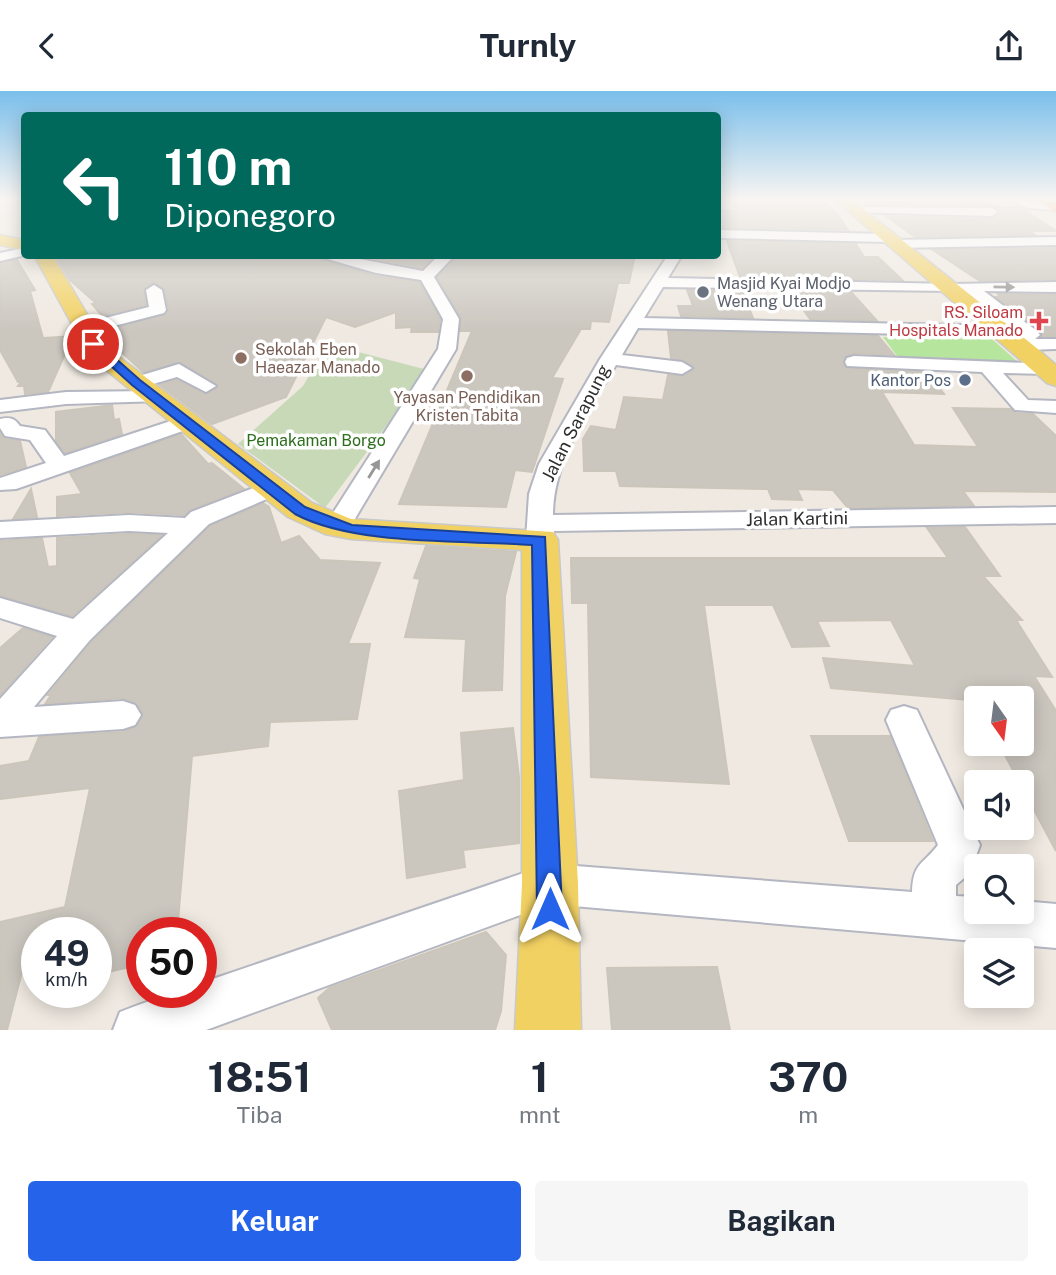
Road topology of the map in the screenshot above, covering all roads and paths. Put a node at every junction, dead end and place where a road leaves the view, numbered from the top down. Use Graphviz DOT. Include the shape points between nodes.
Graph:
graph roads {
  1 [pos="787,244"];
  2 [pos="889,244"];
  3 [pos="793,251"];
  4 [pos="21,253"];
  5 [pos="0,257"];
  6 [pos="45,259"];
  7 [pos="337,259"];
  8 [pos="443,259"];
  9 [pos="672,259"];
  10 [pos="426,276"];
  11 [pos="657,282"];
  12 [pos="765,285"];
  13 [pos="860,286"];
  14 [pos="951,287"];
  15 [pos="1056,287"];
  16 [pos="154,290"];
  17 [pos="631,323"];
  18 [pos="786,326"];
  19 [pos="899,328"];
  20 [pos="82,330"];
  21 [pos="1036,351"];
  22 [pos="609,359"];
  23 [pos="854,362"];
  24 [pos="987,367"];
  25 [pos="682,368"];
  26 [pos="137,383"];
  27 [pos="206,386"];
  28 [pos="66,398"];
  29 [pos="1056,407"];
  30 [pos="120,414"];
  31 [pos="4,415"];
  32 [pos="189,421"];
  33 [pos="148,435"];
  34 [pos="59,465"];
  35 [pos="6,484"];
  36 [pos="274,487"];
  37 [pos="1056,515"];
  38 [pos="190,526"];
  39 [pos="337,527"];
  40 [pos="0,530"];
  41 [pos="539,532"];
  42 [pos="0,608"];
  43 [pos="79,632"];
  44 [pos="123,715"];
  45 [pos="0,720"];
  46 [pos="904,720"];
  47 [pos="550,884"];
  48 [pos="934,916"];
  49 [pos="1056,926"];
  50 [pos="138,1030"];
  51 [pos="548,1030"];
  1 -- 3 [label="street"];
  2 -- 14 [label="main road"];
  4 -- 5 [label="street"];
  6 -- 20 [label="main road"];
  7 -- 10 [label="street"];
  8 -- 10 [label="street"];
  9 -- 11 [label="street, Jalan Sarapung"];
  39 -- 10 [label="street, one-way" via="447,349 451,319"];
  11 -- 12 [label="street"];
  11 -- 17 [label="street, Jalan Sarapung"];
  12 -- 13 [label="street"];
  12 -- 18 [label="street"];
  13 -- 14 [label="street"];
  13 -- 19 [label="street"];
  14 -- 15 [label="street, one-way"];
  14 -- 21 [label="main road"];
  16 -- 20 [label="street" via="158,310"];
  17 -- 18 [label="street"];
  17 -- 22 [label="street, Jalan Sarapung"];
  18 -- 19 [label="street"];
  19 -- 21 [label="street"];
  20 -- 26 [label="main road" via="98,352"];
  21 -- 24 [label="street"];
  22 -- 25 [label="street"];
  22 -- 41 [label="street, Jalan Sarapung" via="551,464 541,494"];
  23 -- 24 [label="street"];
  24 -- 29 [label="street" via="1022,406"];
  26 -- 27 [label="street" via="179,370"];
  26 -- 28 [label="street"];
  26 -- 28 [label="street"];
  26 -- 32 [label="main road"];
  28 -- 31 [label="street"];
  30 -- 33 [label="street"];
  31 -- 34 [label="street" via="13,431 37,435"];
  32 -- 33 [label="street"];
  32 -- 36 [label="main road"];
  33 -- 34 [label="street"];
  34 -- 35 [label="street"];
  36 -- 38 [label="street"];
  36 -- 39 [label="main road" via="300,510"];
  37 -- 41 [label="street, Jalan Kartini"];
  38 -- 40 [label="street" via="129,523"];
  38 -- 43 [label="street"];
  39 -- 41 [label="main road" via="465,538"];
  41 -- 47 [label="main road, Jalan Sarapung"];
  42 -- 43 [label="street"];
  43 -- 45 [label="street"];
  44 -- 45 [label="street"];
  46 -- 48 [label="street" via="959,845 956,859 934,876"];
  47 -- 48 [label="street"];
  47 -- 50 [label="street"];
  47 -- 51 [label="main road, Jalan Sarapung"];
  48 -- 49 [label="street"];
}
